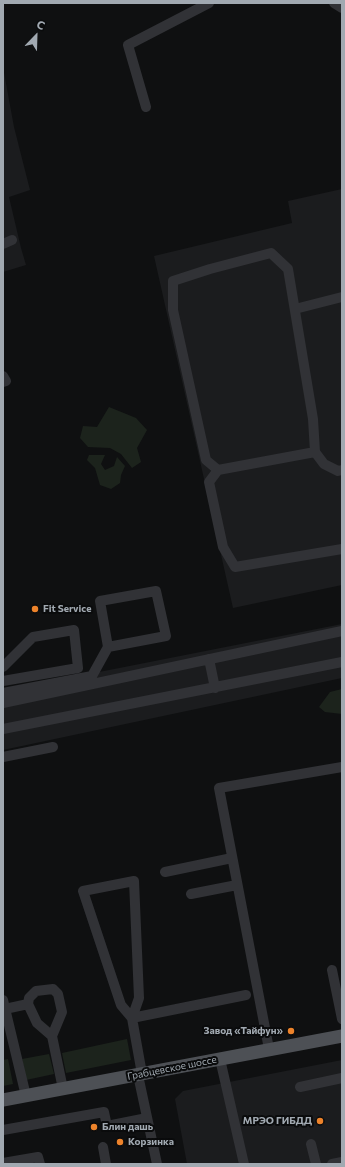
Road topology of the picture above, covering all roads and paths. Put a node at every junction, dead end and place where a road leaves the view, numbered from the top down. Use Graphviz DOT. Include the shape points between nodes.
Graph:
graph roads {
  1 [pos="209,3"];
  2 [pos="334,3"];
  3 [pos="342,8"];
  4 [pos="146,107"];
  5 [pos="342,297"];
  6 [pos="295,309"];
  7 [pos="3,376"];
  8 [pos="3,382"];
  9 [pos="315,452"];
  10 [pos="218,470"];
  11 [pos="342,470"];
  12 [pos="342,548"];
  13 [pos="342,631"];
  14 [pos="108,647"];
  15 [pos="209,659"];
  16 [pos="342,662"];
  17 [pos="3,668"];
  18 [pos="3,681"];
  19 [pos="215,688"];
  20 [pos="3,693"];
  21 [pos="3,703"];
  22 [pos="3,729"];
  23 [pos="53,747"];
  24 [pos="3,757"];
  25 [pos="342,767"];
  26 [pos="232,858"];
  27 [pos="165,872"];
  28 [pos="237,885"];
  29 [pos="191,894"];
  30 [pos="332,970"];
  31 [pos="246,995"];
  32 [pos="4,1004"];
  33 [pos="28,1004"];
  34 [pos="132,1018"];
  35 [pos="342,1019"];
  36 [pos="52,1036"];
  37 [pos="341,1039"];
  38 [pos="269,1049"];
  39 [pos="220,1059"];
  40 [pos="140,1074"];
  41 [pos="342,1078"];
  42 [pos="300,1087"];
  43 [pos="62,1089"];
  44 [pos="26,1096"];
  45 [pos="3,1100"];
  46 [pos="147,1118"];
  47 [pos="3,1130"];
  48 [pos="311,1144"];
  49 [pos="103,1147"];
  50 [pos="342,1162"];
  51 [pos="3,1163"];
  52 [pos="40,1164"];
  53 [pos="106,1164"];
  54 [pos="157,1164"];
  55 [pos="244,1164"];
  56 [pos="316,1164"];
  57 [pos="332,1164"];
  1 -- 4 [label="street" via="128,45"];
  2 -- 3 [label="street"];
  5 -- 6 [label="street"];
  6 -- 9 [label="street" via="313,419"];
  6 -- 10 [label="street" via="288,269 271,253 173,281 174,310 206,460"];
  7 -- 8 [label="street" via="6,381"];
  9 -- 10 [label="street"];
  9 -- 11 [label="street" via="324,464 338,471"];
  10 -- 12 [label="street" via="209,482 222,547 235,567"];
  13 -- 15 [label="street"];
  14 -- 14 [label="street" via="166,636 156,591 100,601"];
  14 -- 20 [label="street" via="92,676"];
  15 -- 19 [label="street"];
  15 -- 21 [label="street"];
  16 -- 19 [label="street"];
  17 -- 18 [label="street" via="34,637 74,630 78,668"];
  19 -- 22 [label="street"];
  23 -- 24 [label="street"];
  25 -- 26 [label="street" via="219,788"];
  26 -- 27 [label="street"];
  26 -- 28 [label="street"];
  28 -- 29 [label="street"];
  28 -- 38 [label="street"];
  30 -- 35 [label="street"];
  31 -- 34 [label="street"];
  32 -- 33 [label="street"];
  32 -- 44 [label="street"];
  33 -- 36 [label="street" via="37,1023"];
  33 -- 36 [label="street" via="29,998 36,991 53,989 58,994 62,1012"];
  34 -- 34 [label="street" via="121,1005 83,891 134,881 139,998"];
  34 -- 40 [label="street"];
  36 -- 43 [label="street"];
  37 -- 38 [label="main road, Грабцевское шоссе"];
  38 -- 39 [label="main road, Грабцевское шоссе"];
  39 -- 40 [label="main road, Грабцевское шоссе"];
  39 -- 55 [label="street"];
  40 -- 43 [label="main road, Грабцевское шоссе"];
  40 -- 46 [label="street"];
  41 -- 42 [label="street"];
  43 -- 44 [label="main road, Грабцевское шоссе"];
  44 -- 45 [label="main road, Грабцевское шоссе"];
  46 -- 47 [label="street" via="107,1126 104,1112"];
  46 -- 54 [label="street"];
  48 -- 56 [label="street"];
  49 -- 53 [label="street"];
  50 -- 57 [label="street"];
  51 -- 52 [label="street" via="38,1157"];
}
